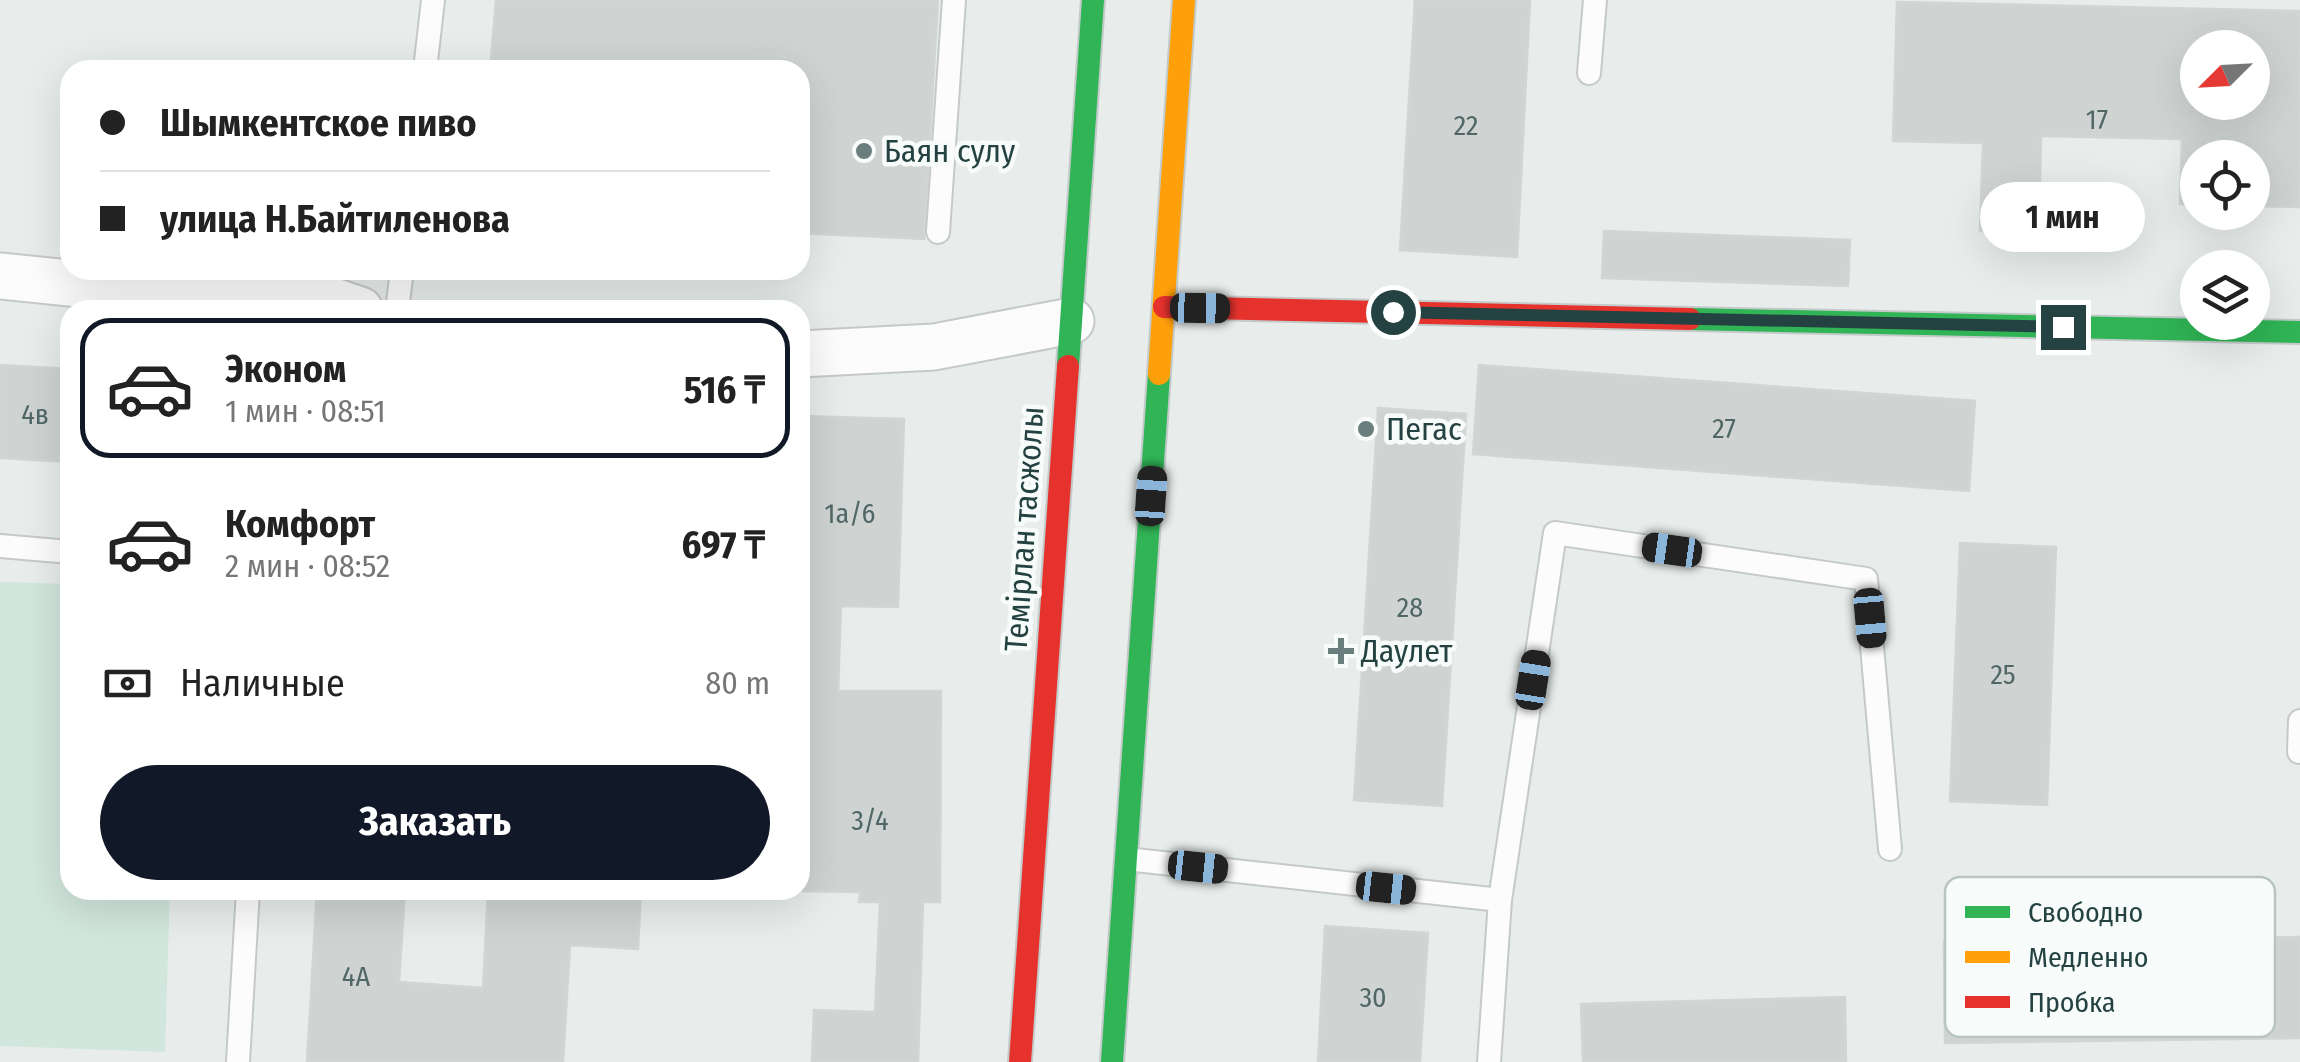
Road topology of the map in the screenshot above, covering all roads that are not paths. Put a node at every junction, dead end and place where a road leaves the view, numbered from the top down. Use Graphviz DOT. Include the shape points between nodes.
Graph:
graph roads {
  1 [pos="434,0"];
  2 [pos="954,0"];
  3 [pos="1093,0"];
  4 [pos="1184,0"];
  5 [pos="1595,0"];
  6 [pos="426,60"];
  7 [pos="1589,73"];
  8 [pos="938,232"];
  9 [pos="0,276"];
  10 [pos="331,300"];
  11 [pos="1164,307"];
  12 [pos="1071,321"];
  13 [pos="2300,332"];
  14 [pos="810,354"];
  15 [pos="0,546"];
  16 [pos="60,551"];
  17 [pos="2300,721"];
  18 [pos="2300,752"];
  19 [pos="1890,849"];
  20 [pos="1126,859"];
  21 [pos="247,900"];
  22 [pos="1500,900"];
  23 [pos="238,1062"];
  24 [pos="1020,1062"];
  25 [pos="1112,1062"];
  26 [pos="1489,1062"];
  1 -- 6 [label="lane"];
  2 -- 8 [label="lane"];
  3 -- 12 [label="main road, Темірлан тасжолы"];
  4 -- 11 [label="main road"];
  5 -- 7 [label="lane"];
  9 -- 10 [label="street"];
  11 -- 13 [label="main road"];
  11 -- 20 [label="main road"];
  12 -- 14 [label="street" via="934,348"];
  12 -- 24 [label="main road, Темірлан тасжолы"];
  15 -- 16 [label="lane"];
  17 -- 18 [label="lane"];
  19 -- 22 [label="lane" via="1866,579 1555,533"];
  20 -- 22 [label="lane"];
  20 -- 25 [label="main road"];
  21 -- 23 [label="lane"];
  22 -- 26 [label="lane"];
}
